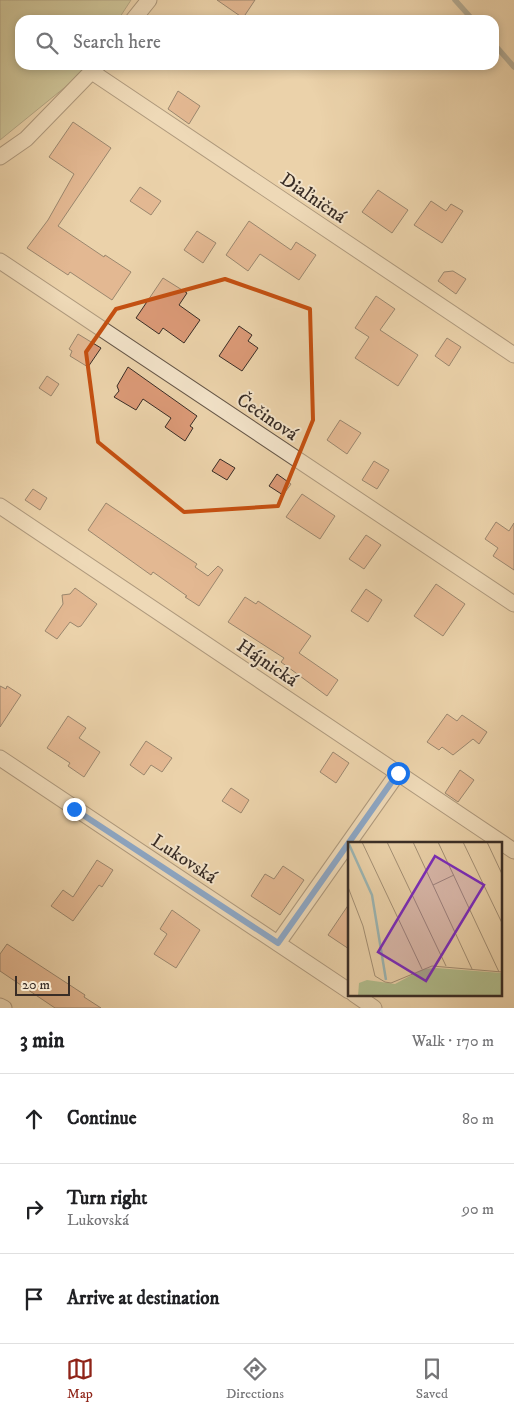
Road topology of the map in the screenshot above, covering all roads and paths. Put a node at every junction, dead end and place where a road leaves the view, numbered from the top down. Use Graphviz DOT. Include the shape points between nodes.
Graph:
graph roads {
  1 [pos="149,0"];
  2 [pos="137,15"];
  3 [pos="93,70"];
  4 [pos="98,70"];
  5 [pos="0,157"];
  6 [pos="0,261"];
  7 [pos="514,355"];
  8 [pos="0,506"];
  9 [pos="514,604"];
  10 [pos="0,758"];
  11 [pos="398,773"];
  12 [pos="349,842"];
  13 [pos="501,842"];
  14 [pos="502,843"];
  15 [pos="348,844"];
  16 [pos="514,851"];
  17 [pos="278,943"];
  18 [pos="348,990"];
  19 [pos="357,996"];
  20 [pos="0,1006"];
  21 [pos="4,1008"];
  22 [pos="374,1008"];
  1 -- 2 [label="street"];
  3 -- 5 [label="street" via="26,139"];
  4 -- 7 [label="street, Diaľničná"];
  6 -- 9 [label="street, Čečinová"];
  8 -- 11 [label="street, Hájnická"];
  10 -- 17 [label="street, Lukovská"];
  11 -- 12 [label="street"];
  11 -- 13 [label="street, Hájnická"];
  14 -- 16 [label="street, Hájnická"];
  15 -- 17 [label="street"];
  17 -- 18 [label="street, Lukovská"];
  19 -- 22 [label="street"];
  20 -- 21 [label="street"];
}
